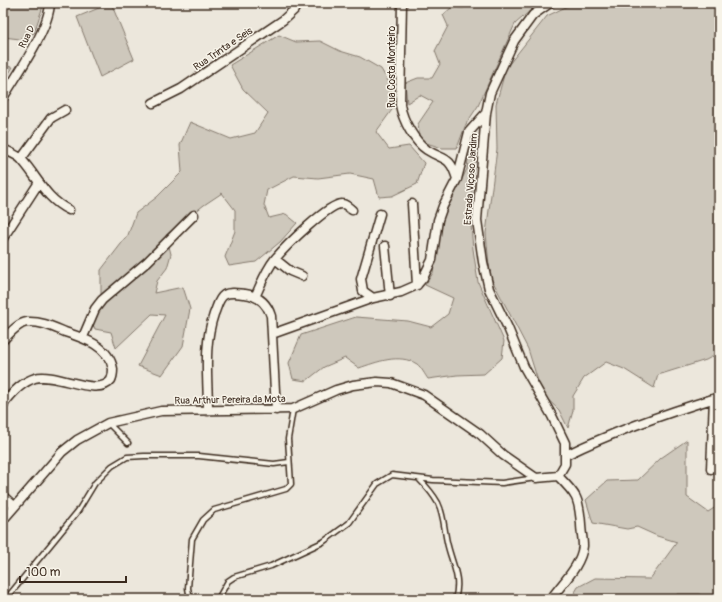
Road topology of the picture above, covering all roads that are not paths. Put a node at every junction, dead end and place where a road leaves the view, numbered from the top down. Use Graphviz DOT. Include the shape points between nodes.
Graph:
graph roads {
  1 [pos="50,3"];
  2 [pos="297,3"];
  3 [pos="402,3"];
  4 [pos="550,3"];
  5 [pos="3,98"];
  6 [pos="153,103"];
  7 [pos="65,110"];
  8 [pos="486,113"];
  9 [pos="3,149"];
  10 [pos="21,159"];
  11 [pos="457,179"];
  12 [pos="38,184"];
  13 [pos="412,204"];
  14 [pos="69,210"];
  15 [pos="352,210"];
  16 [pos="380,214"];
  17 [pos="194,215"];
  18 [pos="3,238"];
  19 [pos="385,246"];
  20 [pos="275,259"];
  21 [pos="302,276"];
  22 [pos="417,285"];
  23 [pos="390,296"];
  24 [pos="255,297"];
  25 [pos="373,298"];
  26 [pos="272,334"];
  27 [pos="83,337"];
  28 [pos="3,340"];
  29 [pos="716,398"];
  30 [pos="3,405"];
  31 [pos="292,409"];
  32 [pos="276,410"];
  33 [pos="208,411"];
  34 [pos="108,423"];
  35 [pos="128,444"];
  36 [pos="566,455"];
  37 [pos="289,462"];
  38 [pos="711,469"];
  39 [pos="558,476"];
  40 [pos="419,478"];
  41 [pos="536,478"];
  42 [pos="3,496"];
  43 [pos="14,506"];
  44 [pos="3,520"];
  45 [pos="6,599"];
  46 [pos="190,599"];
  47 [pos="218,599"];
  48 [pos="455,599"];
  49 [pos="551,599"];
  1 -- 5 [label="street, Rua D" via="34,46"];
  2 -- 6 [label="street, Rua Trinta e Seis" via="294,10 282,20 181,89"];
  3 -- 11 [label="street, Rua Costa Monteiro" via="402,117 426,149 449,160"];
  4 -- 8 [label="street, Estrada Viçoso Jardim" via="533,14 514,40 490,93"];
  7 -- 10 [label="street" via="51,118"];
  8 -- 11 [label="street" via="469,132"];
  8 -- 36 [label="street, Estrada Viçoso Jardim" via="477,220 489,289 524,367 562,435"];
  9 -- 10 [label="street"];
  10 -- 12 [label="street"];
  11 -- 22 [label="street" via="440,213 432,260"];
  12 -- 14 [label="street" via="58,205"];
  12 -- 18 [label="street"];
  13 -- 22 [label="street"];
  15 -- 20 [label="street" via="343,204 328,209"];
  16 -- 25 [label="street" via="361,279 363,291"];
  17 -- 27 [label="street" via="147,262 102,300 95,309"];
  19 -- 23 [label="street"];
  20 -- 21 [label="street" via="290,271"];
  20 -- 24 [label="street"];
  22 -- 23 [label="street"];
  23 -- 25 [label="street"];
  24 -- 26 [label="street" via="269,309"];
  24 -- 33 [label="street" via="229,293 217,305 207,336"];
  25 -- 26 [label="street"];
  26 -- 32 [label="street"];
  27 -- 28 [label="street" via="48,324 26,322"];
  27 -- 30 [label="street" via="98,346 112,362 113,374 108,383 99,387 46,376 35,378 21,386"];
  29 -- 36 [label="street" via="640,423"];
  29 -- 38 [label="street"];
  31 -- 32 [label="street, Rua Arthur Pereira da Mota"];
  31 -- 37 [label="lane" via="288,439"];
  31 -- 41 [label="street, Rua Arthur Pereira da Mota" via="353,385 391,383 411,389 430,399"];
  32 -- 33 [label="street, Rua Arthur Pereira da Mota"];
  33 -- 34 [label="street, Rua Arthur Pereira da Mota" via="156,412"];
  34 -- 35 [label="lane"];
  34 -- 43 [label="street, Rua Arthur Pereira da Mota" via="77,440 62,452"];
  36 -- 39 [label="street" via="565,464"];
  37 -- 45 [label="lane" via="274,464 199,456 127,458 112,466 95,483 78,511"];
  37 -- 46 [label="lane" via="291,484 286,489 214,510 203,520 192,539 188,588"];
  39 -- 41 [label="street"];
  39 -- 49 [label="street" via="578,500 583,547 579,558"];
  40 -- 41 [label="lane" via="502,484"];
  40 -- 47 [label="lane" via="392,475 377,484 349,523 323,542 271,566 234,577"];
  40 -- 48 [label="lane" via="433,495 441,512 447,545 456,573"];
  42 -- 43 [label="street"];
  43 -- 44 [label="street, Rua Arthur Pereira da Mota"];
}
